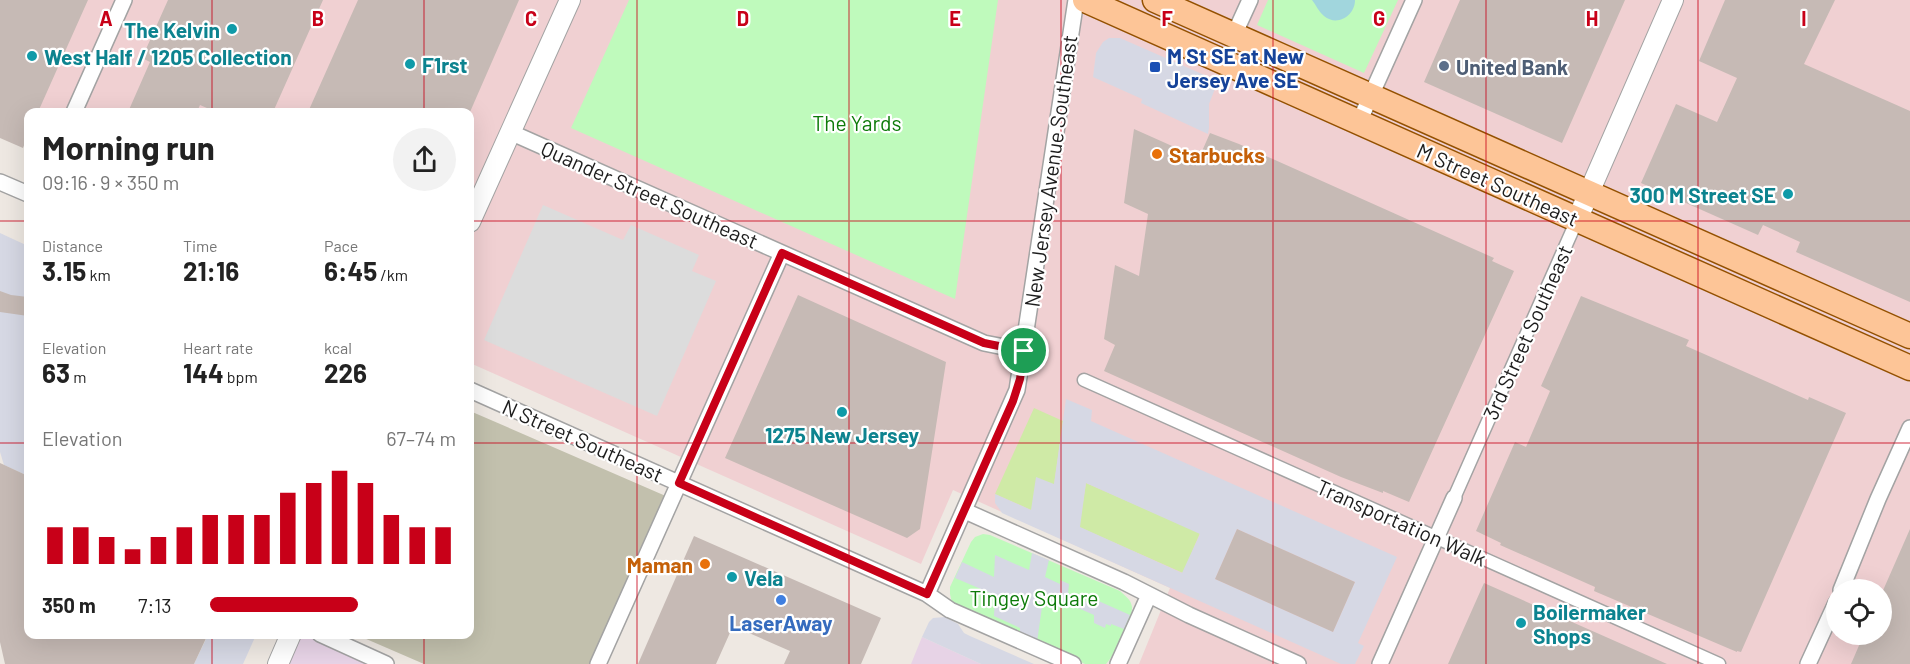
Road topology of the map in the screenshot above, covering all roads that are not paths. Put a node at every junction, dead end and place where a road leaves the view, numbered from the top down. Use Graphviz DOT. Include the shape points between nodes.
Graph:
graph roads {
  1 [pos="124,0"];
  2 [pos="570,0"];
  3 [pos="1076,0"];
  4 [pos="1085,0"];
  5 [pos="1155,0"];
  6 [pos="1250,0"];
  7 [pos="1414,0"];
  8 [pos="1673,0"];
  9 [pos="1234,34"];
  10 [pos="1371,95"];
  11 [pos="76,108"];
  12 [pos="1359,122"];
  13 [pos="510,132"];
  14 [pos="0,182"];
  15 [pos="24,192"];
  16 [pos="1589,193"];
  17 [pos="474,213"];
  18 [pos="1577,220"];
  19 [pos="782,253"];
  20 [pos="1910,336"];
  21 [pos="1024,351"];
  22 [pos="1910,368"];
  23 [pos="1084,380"];
  24 [pos="474,392"];
  25 [pos="1910,428"];
  26 [pos="679,483"];
  27 [pos="1454,498"];
  28 [pos="964,511"];
  29 [pos="1436,537"];
  30 [pos="1845,579"];
  31 [pos="927,594"];
  32 [pos="1149,595"];
  33 [pos="1826,625"];
  34 [pos="289,639"];
  35 [pos="331,639"];
  36 [pos="278,664"];
  37 [pos="386,664"];
  38 [pos="598,664"];
  39 [pos="1073,664"];
  40 [pos="1118,664"];
  41 [pos="1298,664"];
  42 [pos="1380,664"];
  43 [pos="1719,664"];
  44 [pos="1808,664"];
  1 -- 11 [label="street"];
  2 -- 13 [label="street"];
  3 -- 21 [label="street, New Jersey Avenue Southeast"];
  4 -- 12 [label="main road, M Street Southeast"];
  5 -- 9 [label="main road, M Street Southeast"];
  6 -- 9 [label="street"];
  7 -- 10 [label="street"];
  8 -- 16 [label="street, 3rd Street Southeast"];
  9 -- 10 [label="main road, M Street Southeast"];
  10 -- 12 [label="street"];
  10 -- 16 [label="main road, M Street Southeast"];
  12 -- 18 [label="main road, M Street Southeast"];
  13 -- 17 [label="street"];
  13 -- 19 [label="street, Quander Street Southeast"];
  14 -- 15 [label="street"];
  16 -- 18 [label="street, 3rd Street Southeast"];
  16 -- 20 [label="main road, M Street Southeast"];
  18 -- 22 [label="main road, M Street Southeast"];
  18 -- 27 [label="street, 3rd Street Southeast"];
  19 -- 21 [label="street, Quander Street Southeast" via="984,343"];
  19 -- 26 [label="street"];
  21 -- 28 [label="street, New Jersey Avenue Southeast" via="1013,401"];
  23 -- 29 [label="street, Transportation Walk"];
  24 -- 26 [label="street, N Street Southeast"];
  25 -- 30 [label="street"];
  26 -- 31 [label="street, N Street Southeast"];
  26 -- 38 [label="street"];
  27 -- 29 [label="street, 3rd Street Southeast"];
  28 -- 31 [label="street, New Jersey Avenue Southeast"];
  28 -- 32 [label="street"];
  29 -- 42 [label="street, 3rd Street Southeast"];
  29 -- 43 [label="street, Transportation Walk"];
  31 -- 39 [label="street, N Street Southeast" via="950,610"];
  32 -- 40 [label="street"];
  32 -- 41 [label="street"];
  33 -- 44 [label="street"];
  34 -- 36 [label="street"];
  35 -- 37 [label="street"];
}
